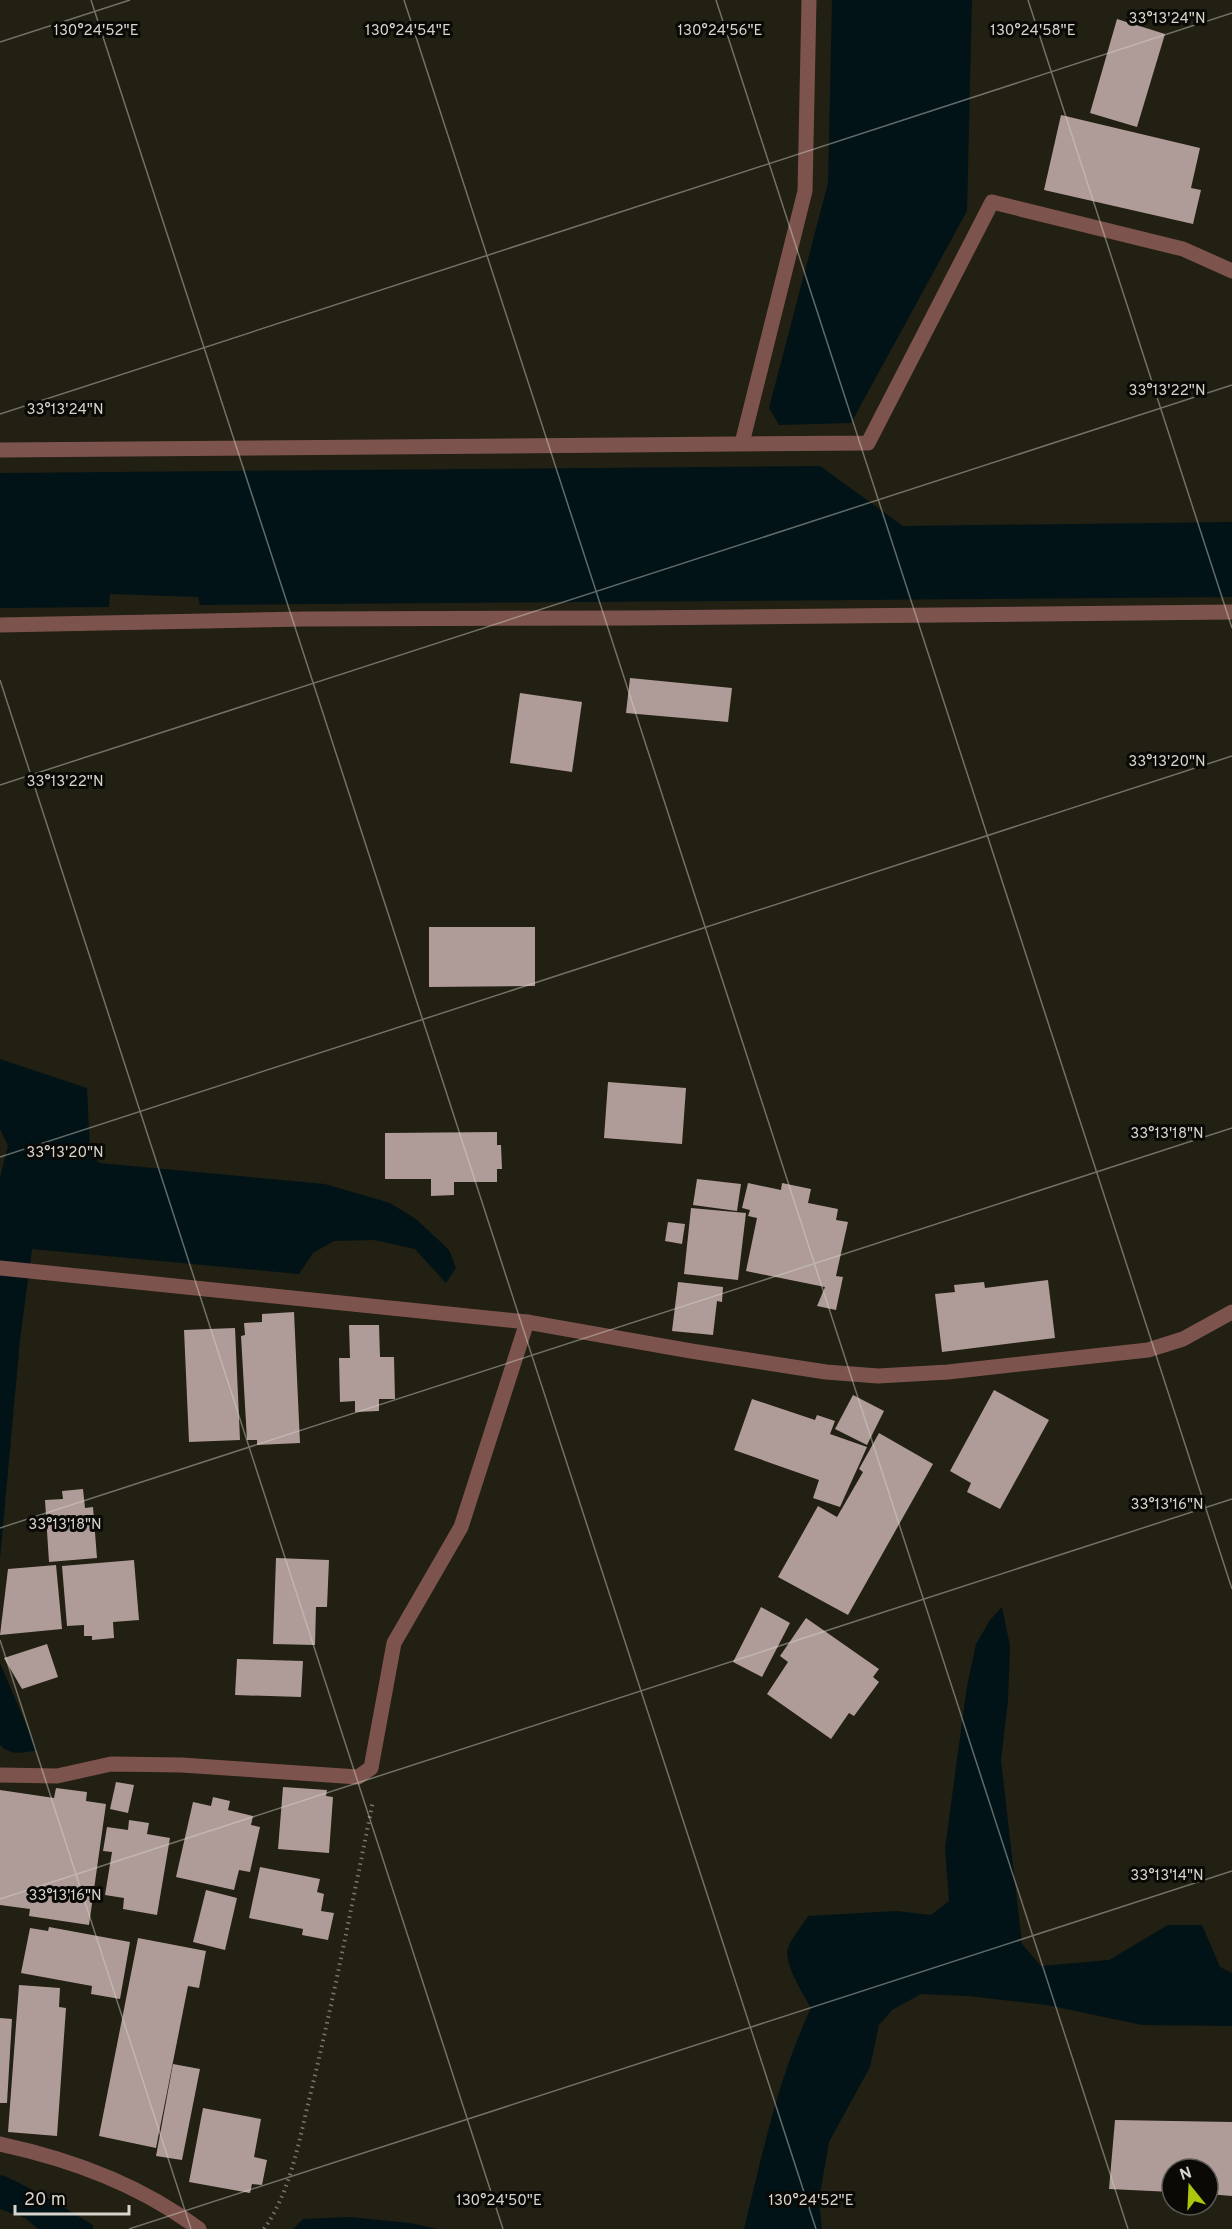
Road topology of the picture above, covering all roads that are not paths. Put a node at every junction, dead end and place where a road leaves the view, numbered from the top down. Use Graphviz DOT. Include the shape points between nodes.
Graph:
graph roads {
  1 [pos="809,0"];
  2 [pos="1232,271"];
  3 [pos="742,443"];
  4 [pos="0,450"];
  5 [pos="1232,612"];
  6 [pos="0,625"];
  7 [pos="0,1268"];
  8 [pos="1232,1312"];
  9 [pos="528,1322"];
  10 [pos="0,1775"];
  11 [pos="0,2144"];
  12 [pos="199,2229"];
  1 -- 3 [label="street" via="805,191"];
  2 -- 3 [label="street" via="1183,249 993,202 868,443"];
  3 -- 4 [label="street"];
  5 -- 6 [label="street" via="304,618"];
  7 -- 9 [label="street"];
  8 -- 9 [label="street" via="1183,1339 1148,1350 878,1376 702,1353"];
  9 -- 10 [label="street" via="461,1527 394,1643 371,1768 358,1777 111,1764 57,1776"];
  11 -- 12 [label="street" via="48,2154 92,2171 172,2209"];
}
